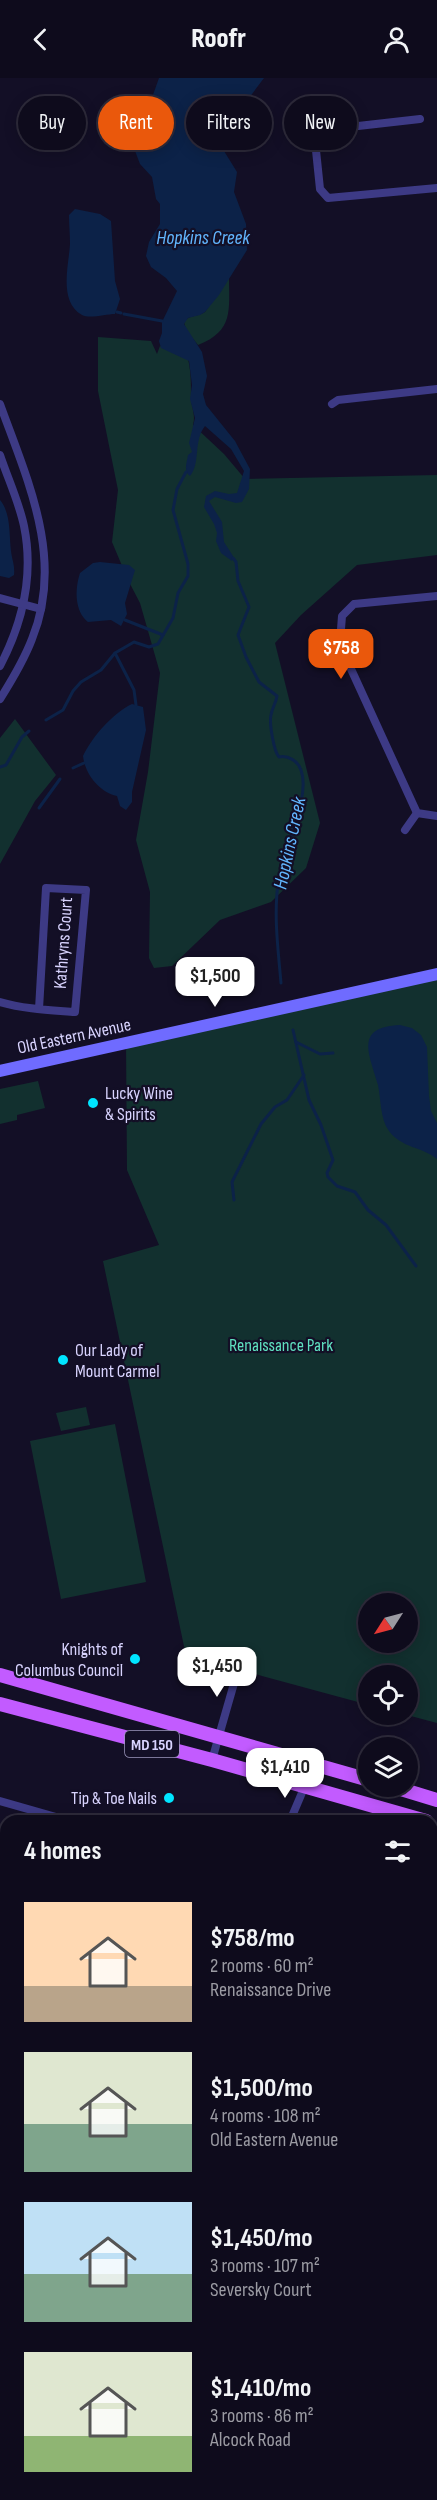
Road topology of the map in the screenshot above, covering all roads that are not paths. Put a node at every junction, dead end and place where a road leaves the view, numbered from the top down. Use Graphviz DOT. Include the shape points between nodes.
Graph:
graph roads {
  1 [pos="420,119"];
  2 [pos="437,188"];
  3 [pos="437,389"];
  4 [pos="0,404"];
  5 [pos="332,404"];
  6 [pos="0,456"];
  7 [pos="437,596"];
  8 [pos="0,598"];
  9 [pos="24,605"];
  10 [pos="41,609"];
  11 [pos="0,666"];
  12 [pos="0,699"];
  13 [pos="417,813"];
  14 [pos="437,816"];
  15 [pos="405,830"];
  16 [pos="437,974"];
  17 [pos="0,1002"];
  18 [pos="39,1009"];
  19 [pos="0,1071"];
  20 [pos="239,1666"];
  21 [pos="0,1675"];
  22 [pos="0,1704"];
  23 [pos="219,1737"];
  24 [pos="212,1760"];
  25 [pos="358,1777"];
  26 [pos="304,1788"];
  27 [pos="418,1794"];
  28 [pos="437,1800"];
  29 [pos="0,1801"];
  30 [pos="49,1815"];
  31 [pos="293,1815"];
  32 [pos="404,1815"];
  1 -- 2 [label="street" via="314,131 320,189 328,198"];
  3 -- 5 [label="street" via="338,400"];
  4 -- 10 [label="street" via="39,514 46,576"];
  6 -- 9 [label="street" via="24,525 28,557"];
  7 -- 13 [label="street" via="354,604 342,616 341,629 351,669"];
  8 -- 9 [label="street"];
  9 -- 10 [label="street"];
  9 -- 11 [label="street"];
  10 -- 12 [label="street" via="32,639"];
  13 -- 14 [label="street"];
  13 -- 15 [label="street"];
  16 -- 19 [label="street, Old Eastern Avenue"];
  17 -- 18 [label="street, Kathryns Court"];
  18 -- 18 [label="street, Kathryns Court" via="75,1012 86,890 46,888"];
  20 -- 23 [label="street"];
  21 -- 23 [label="main road, MD 150"];
  22 -- 24 [label="main road, MD 150"];
  23 -- 24 [label="street"];
  23 -- 25 [label="main road, MD 150"];
  24 -- 26 [label="main road, MD 150"];
  26 -- 31 [label="street"];
  26 -- 32 [label="main road, MD 150"];
  27 -- 28 [label="main road"];
  29 -- 30 [label="street"];
}
